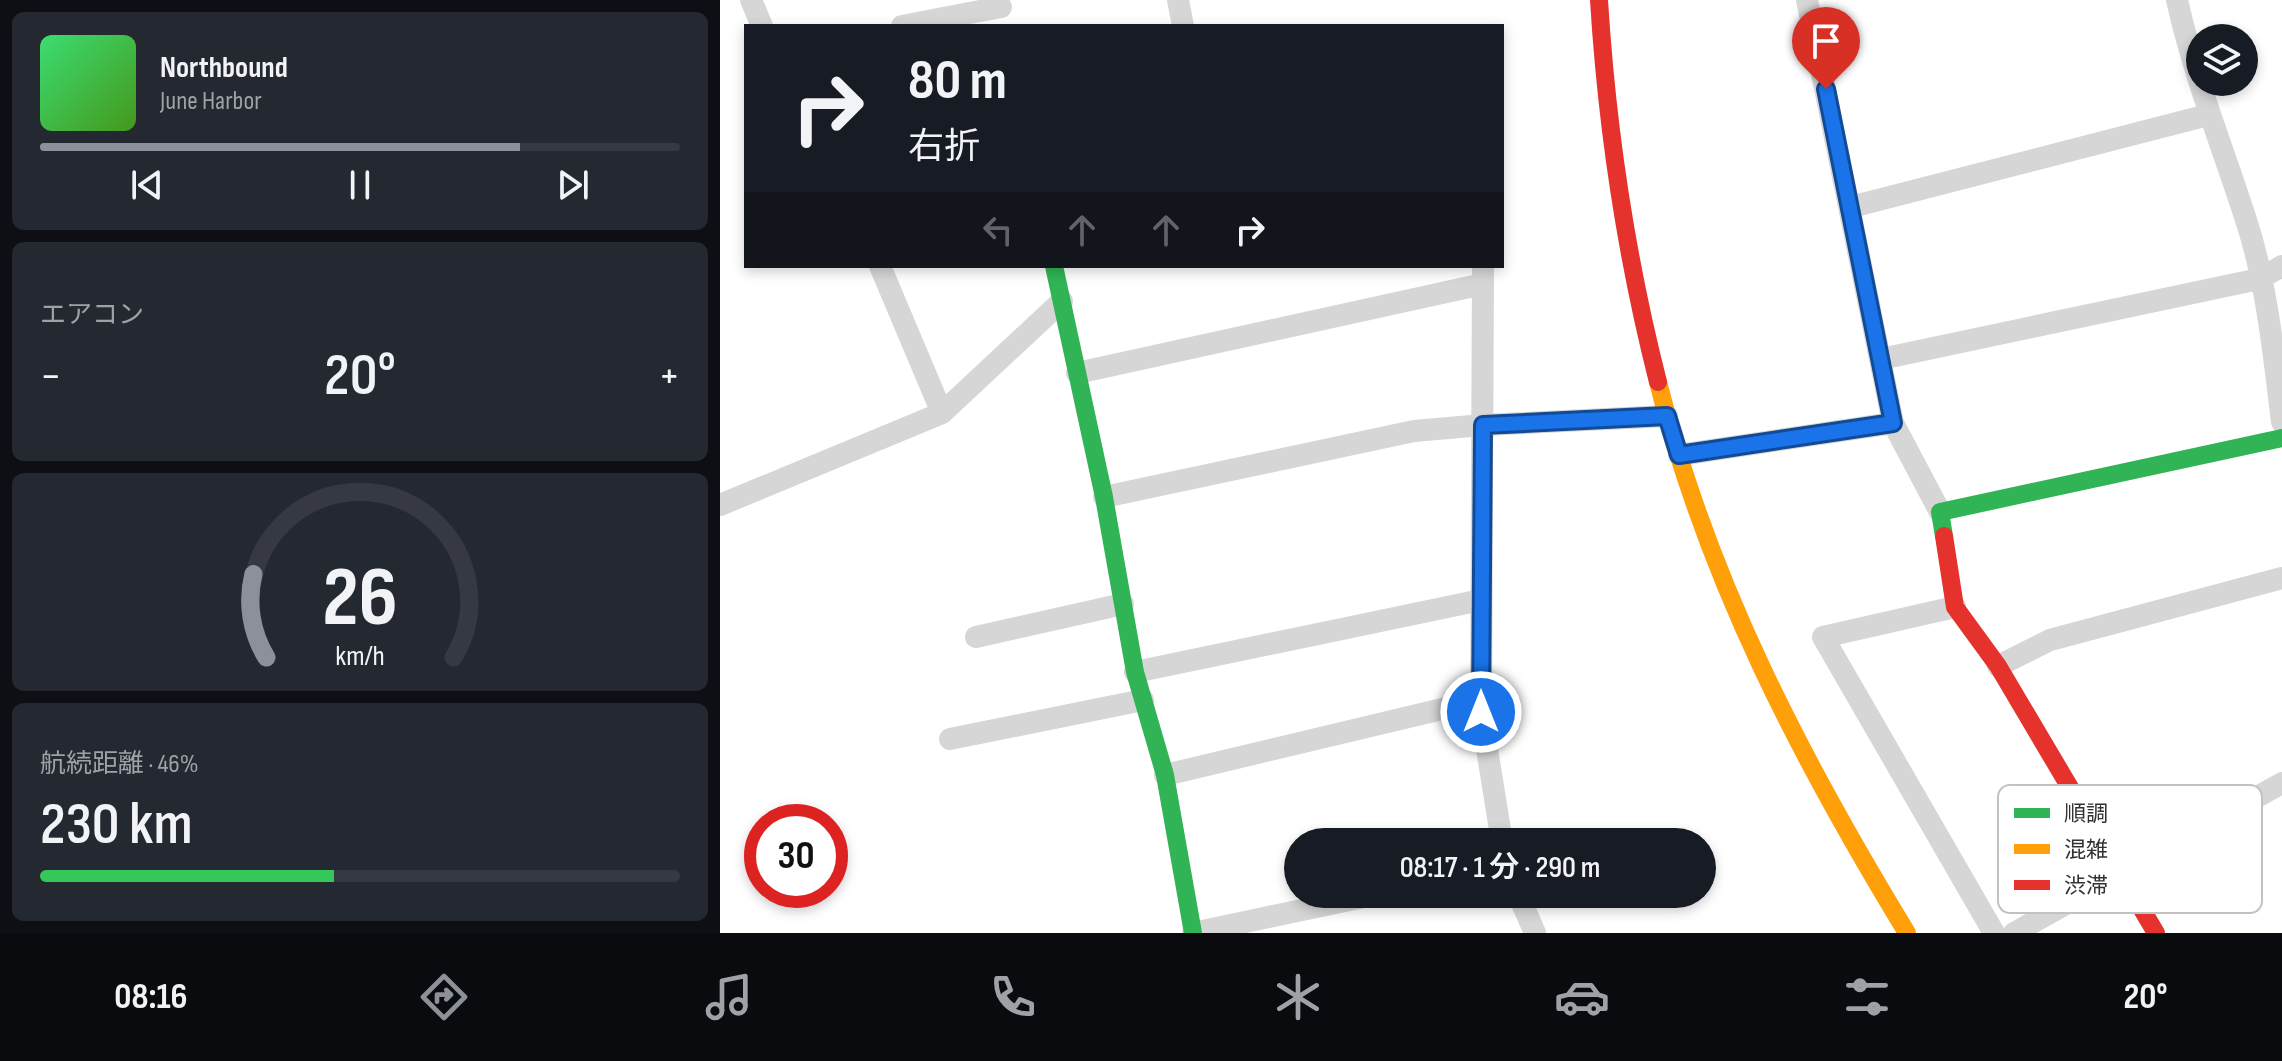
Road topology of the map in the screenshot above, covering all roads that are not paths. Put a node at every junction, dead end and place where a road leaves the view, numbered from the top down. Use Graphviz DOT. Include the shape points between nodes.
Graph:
graph roads {
  1 [pos="751,0"];
  2 [pos="1178,0"];
  3 [pos="1599,0"];
  4 [pos="1807,0"];
  5 [pos="2177,0"];
  6 [pos="1001,11"];
  7 [pos="761,24"];
  8 [pos="915,24"];
  9 [pos="1183,24"];
  10 [pos="2208,115"];
  11 [pos="1851,207"];
  12 [pos="2282,266"];
  13 [pos="881,268"];
  14 [pos="1054,268"];
  15 [pos="1483,275"];
  16 [pos="2259,279"];
  17 [pos="1062,301"];
  18 [pos="1881,359"];
  19 [pos="1077,373"];
  20 [pos="942,413"];
  21 [pos="1667,416"];
  22 [pos="2282,422"];
  23 [pos="1893,423"];
  24 [pos="1483,425"];
  25 [pos="2282,438"];
  26 [pos="1679,455"];
  27 [pos="1104,497"];
  28 [pos="720,505"];
  29 [pos="1940,512"];
  30 [pos="2282,578"];
  31 [pos="1481,600"];
  32 [pos="1123,604"];
  33 [pos="1955,607"];
  34 [pos="976,637"];
  35 [pos="1998,666"];
  36 [pos="1135,672"];
  37 [pos="1143,700"];
  38 [pos="1480,700"];
  39 [pos="950,739"];
  40 [pos="1165,775"];
  41 [pos="2282,783"];
  42 [pos="2069,785"];
  43 [pos="2262,795"];
  44 [pos="1500,828"];
  45 [pos="1312,908"];
  46 [pos="1524,908"];
  47 [pos="2052,913"];
  48 [pos="2145,913"];
  49 [pos="1193,933"];
  50 [pos="1535,933"];
  51 [pos="1907,933"];
  52 [pos="1994,933"];
  53 [pos="2014,933"];
  54 [pos="2156,933"];
  1 -- 7 [label="street"];
  2 -- 9 [label="street"];
  3 -- 21 [label="street" via="1609,130"];
  4 -- 11 [label="street"];
  5 -- 10 [label="street"];
  6 -- 8 [label="street"];
  10 -- 11 [label="street"];
  10 -- 16 [label="street" via="2248,225"];
  11 -- 18 [label="street"];
  12 -- 16 [label="street"];
  13 -- 20 [label="street"];
  14 -- 17 [label="street"];
  15 -- 19 [label="street"];
  15 -- 24 [label="street"];
  16 -- 18 [label="street"];
  16 -- 22 [label="street"];
  17 -- 19 [label="street"];
  17 -- 20 [label="street"];
  18 -- 23 [label="street"];
  19 -- 27 [label="street"];
  20 -- 28 [label="street"];
  21 -- 24 [label="street"];
  21 -- 26 [label="street"];
  23 -- 26 [label="street"];
  23 -- 29 [label="street"];
  24 -- 27 [label="street" via="1414,431"];
  24 -- 31 [label="street"];
  25 -- 29 [label="street"];
  26 -- 51 [label="street" via="1740,624 1838,821"];
  27 -- 32 [label="street"];
  29 -- 33 [label="street"];
  30 -- 35 [label="street" via="2050,640"];
  31 -- 36 [label="street"];
  31 -- 38 [label="street"];
  32 -- 34 [label="street"];
  32 -- 36 [label="street"];
  33 -- 35 [label="street"];
  33 -- 52 [label="street" via="1823,637"];
  35 -- 42 [label="street"];
  36 -- 37 [label="street"];
  37 -- 39 [label="street"];
  37 -- 40 [label="street"];
  38 -- 40 [label="street"];
  38 -- 44 [label="street"];
  40 -- 49 [label="street"];
  41 -- 43 [label="street"];
  45 -- 49 [label="street"];
  46 -- 50 [label="street"];
  47 -- 53 [label="street"];
  48 -- 54 [label="street"];
}
